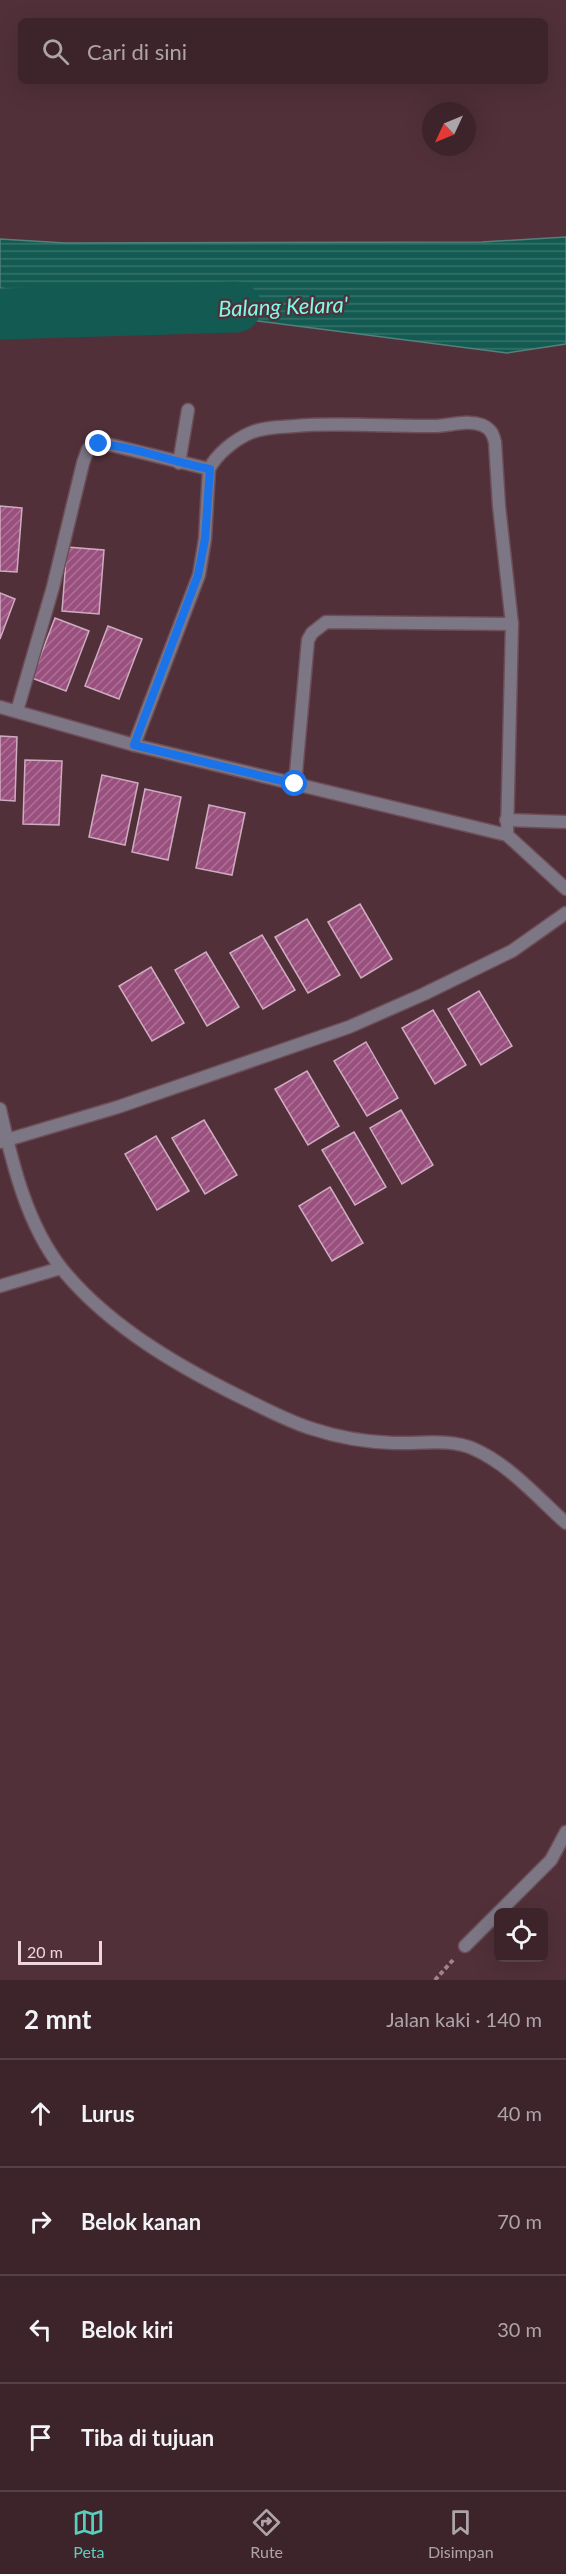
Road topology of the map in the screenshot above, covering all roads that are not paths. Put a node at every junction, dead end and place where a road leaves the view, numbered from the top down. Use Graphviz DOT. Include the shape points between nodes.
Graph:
graph roads {
  1 [pos="188,410"];
  2 [pos="179,463"];
  3 [pos="210,469"];
  4 [pos="512,624"];
  5 [pos="0,706"];
  6 [pos="17,711"];
  7 [pos="134,745"];
  8 [pos="295,784"];
  9 [pos="506,820"];
  10 [pos="566,822"];
  11 [pos="507,835"];
  12 [pos="566,889"];
  13 [pos="566,913"];
  14 [pos="0,1109"];
  15 [pos="3,1141"];
  16 [pos="61,1268"];
  17 [pos="0,1286"];
  18 [pos="566,1523"];
  19 [pos="566,1832"];
  20 [pos="504,1908"];
  21 [pos="494,1918"];
  22 [pos="465,1946"];
  1 -- 2 [label="street"];
  2 -- 3 [label="street"];
  2 -- 6 [label="street" via="111,445 99,444 88,449"];
  3 -- 4 [label="street" via="232,444 251,432 279,427 474,423 485,426 493,433 495,442"];
  3 -- 7 [label="street" via="198,575"];
  4 -- 8 [label="street" via="326,622 318,627 308,640"];
  4 -- 9 [label="street"];
  5 -- 6 [label="street"];
  6 -- 7 [label="street"];
  7 -- 8 [label="street"];
  8 -- 11 [label="street"];
  9 -- 10 [label="street"];
  9 -- 11 [label="street"];
  11 -- 12 [label="street"];
  13 -- 15 [label="street" via="512,951 349,1027 118,1107"];
  14 -- 15 [label="street"];
  15 -- 16 [label="street" via="39,1231"];
  16 -- 17 [label="street"];
  16 -- 18 [label="street" via="108,1314 180,1364 232,1393 313,1429 391,1443 442,1443 473,1448 525,1485"];
  19 -- 20 [label="street" via="551,1860"];
  21 -- 22 [label="street"];
}
